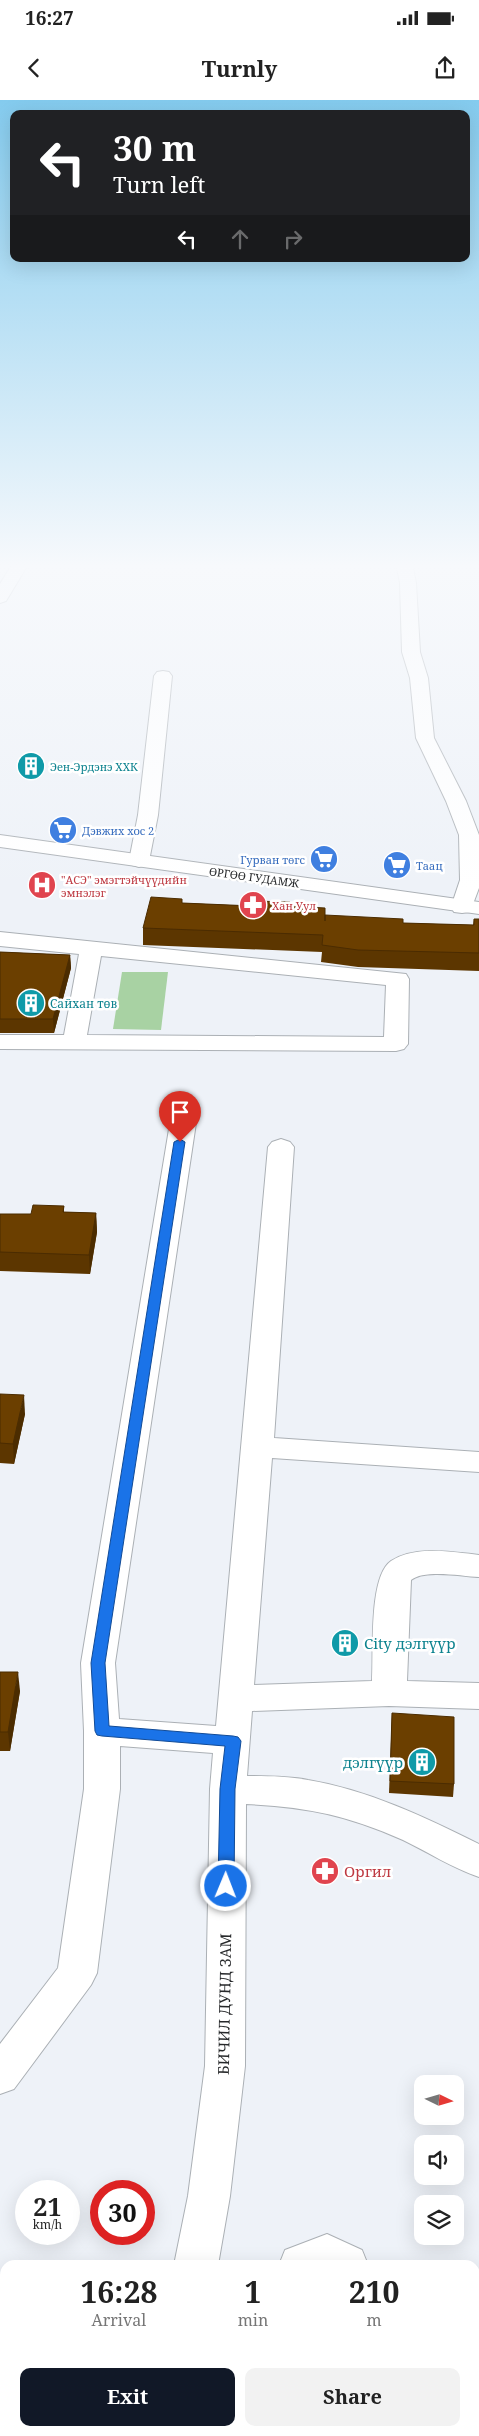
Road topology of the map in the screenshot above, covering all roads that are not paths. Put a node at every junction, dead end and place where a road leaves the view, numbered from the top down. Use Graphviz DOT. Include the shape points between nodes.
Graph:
graph roads {
  1 [pos="417,672"];
  2 [pos="163,676"];
  3 [pos="0,841"];
  4 [pos="139,861"];
  5 [pos="470,908"];
  6 [pos="0,939"];
  7 [pos="91,948"];
  8 [pos="0,1042"];
  9 [pos="74,1043"];
  10 [pos="182,1123"];
  11 [pos="281,1147"];
  12 [pos="258,1447"];
  13 [pos="479,1462"];
  14 [pos="479,1566"];
  15 [pos="389,1693"];
  16 [pos="479,1696"];
  17 [pos="237,1699"];
  18 [pos="102,1731"];
  19 [pos="233,1741"];
  20 [pos="228,1789"];
  21 [pos="479,1862"];
  22 [pos="0,2076"];
  23 [pos="197,2260"];
  24 [pos="315,2260"];
  25 [pos="335,2260"];
  1 -- 5 [label="street" via="425,738 469,835"];
  2 -- 4 [label="street" via="148,815"];
  3 -- 4 [label="street, ӨРГӨӨ ГУДАМЖ"];
  4 -- 5 [label="street, ӨРГӨӨ ГУДАМЖ"];
  6 -- 7 [label="street"];
  7 -- 9 [label="street"];
  7 -- 9 [label="street" via="398,979 396,1044"];
  8 -- 9 [label="street"];
  10 -- 18 [label="street" via="98,1663"];
  11 -- 12 [label="street, БИЧИЛ ДУНД ЗАМ"];
  12 -- 13 [label="street"];
  12 -- 17 [label="street, БИЧИЛ ДУНД ЗАМ"];
  14 -- 15 [label="street" via="421,1563 397,1575 393,1587"];
  15 -- 16 [label="street"];
  15 -- 17 [label="street"];
  17 -- 19 [label="street, БИЧИЛ ДУНД ЗАМ"];
  18 -- 19 [label="street"];
  18 -- 22 [label="street" via="102,1789 76,1973"];
  19 -- 20 [label="street, БИЧИЛ ДУНД ЗАМ"];
  20 -- 21 [label="street" via="309,1794 362,1809 432,1837"];
  20 -- 23 [label="street, БИЧИЛ ДУНД ЗАМ" via="225,2066 209,2196"];
  24 -- 25 [label="street" via="327,2256"];
}
